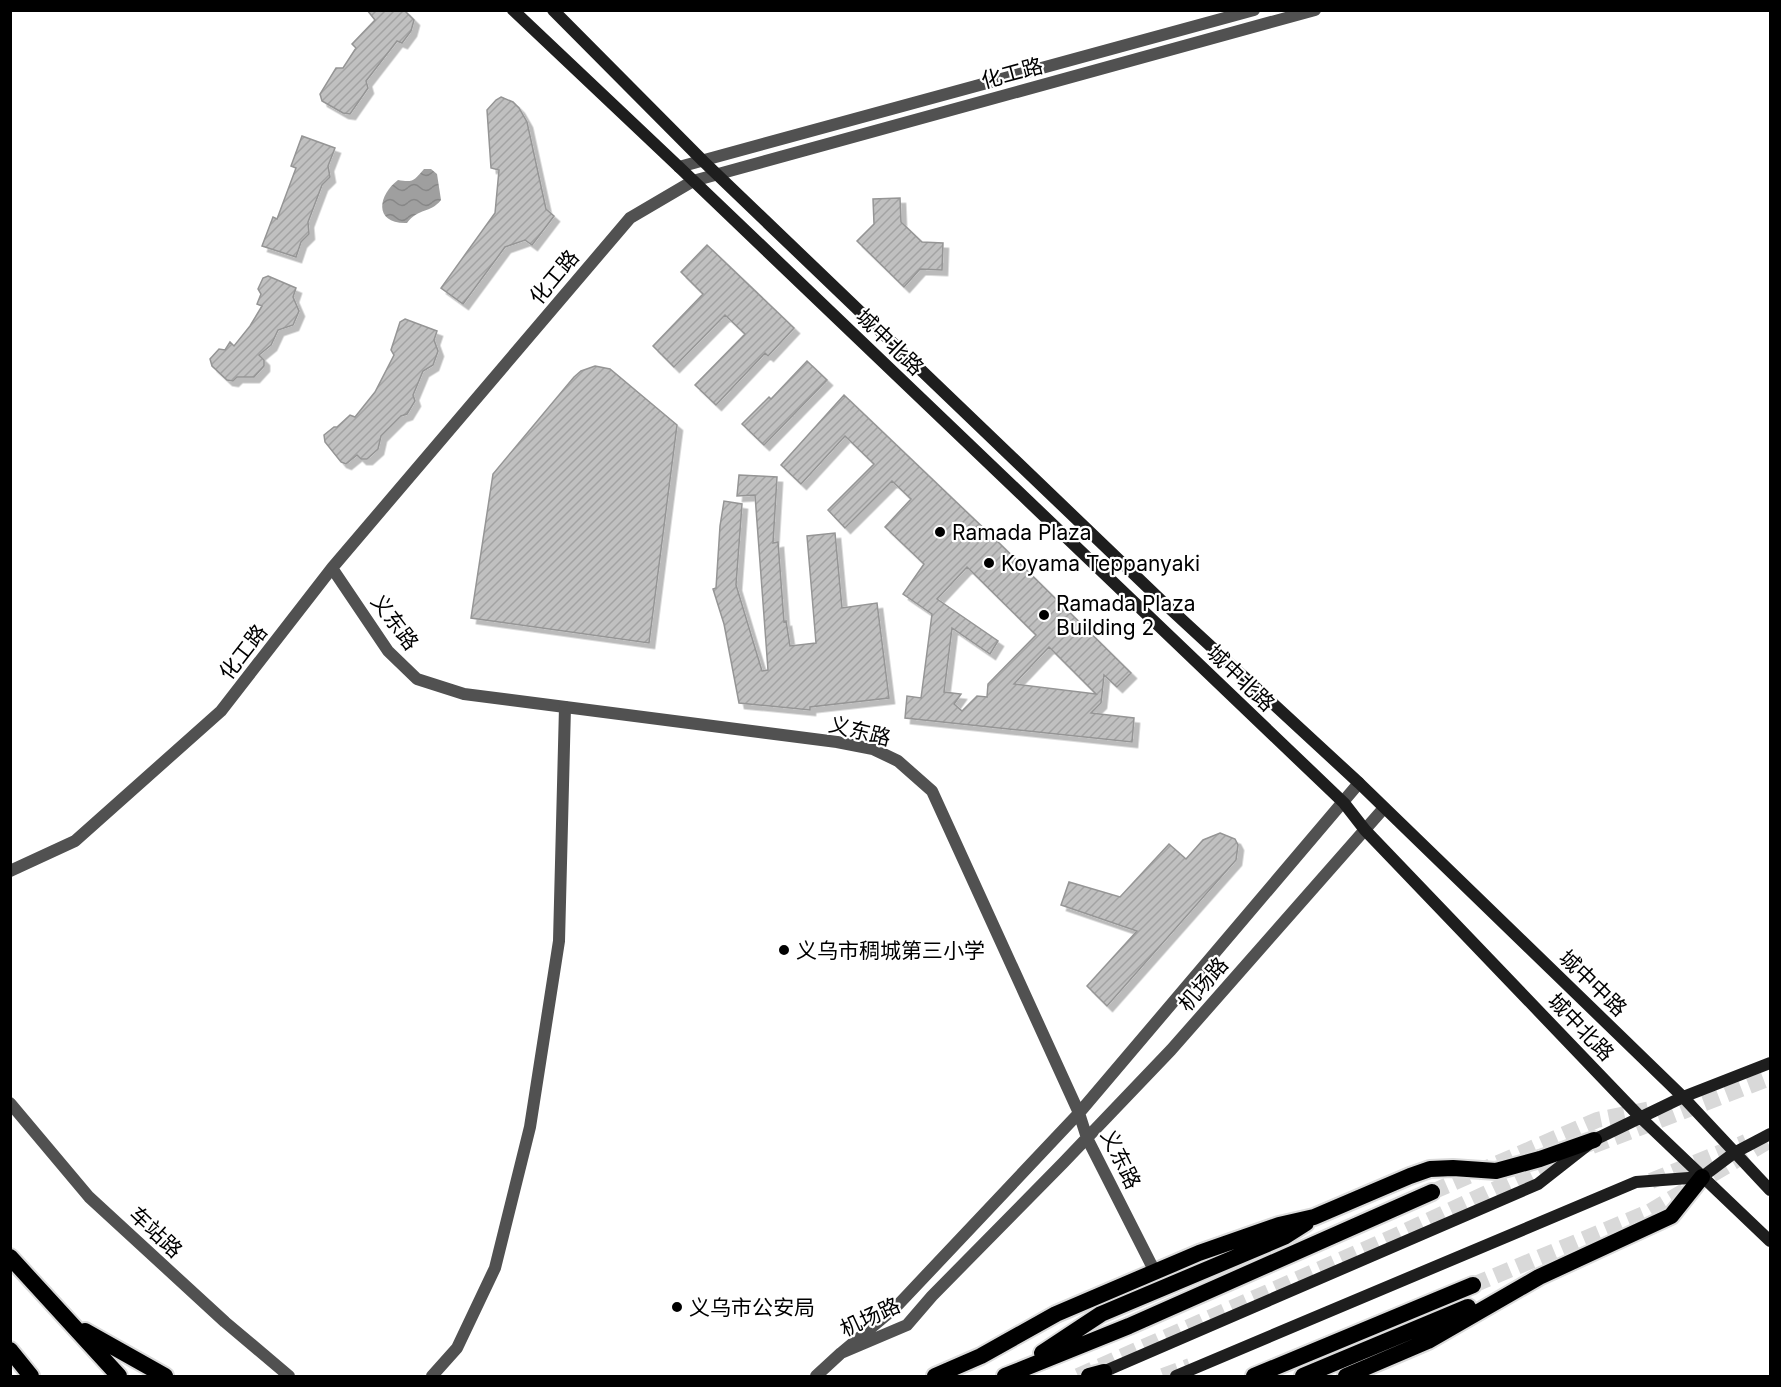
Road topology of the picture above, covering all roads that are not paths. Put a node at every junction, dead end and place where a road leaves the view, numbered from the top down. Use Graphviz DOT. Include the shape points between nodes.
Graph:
graph roads {
  1 [pos="513,10"];
  2 [pos="553,10"];
  3 [pos="1254,10"];
  4 [pos="1315,10"];
  5 [pos="703,160"];
  6 [pos="679,167"];
  7 [pos="717,174"];
  8 [pos="693,181"];
  9 [pos="332,568"];
  10 [pos="565,707"];
  11 [pos="1359,783"];
  12 [pos="1344,803"];
  13 [pos="1384,808"];
  14 [pos="1365,830"];
  15 [pos="10,871"];
  16 [pos="1770,1063"];
  17 [pos="1683,1097"];
  18 [pos="10,1103"];
  19 [pos="1079,1113"];
  20 [pos="1640,1117"];
  21 [pos="1770,1134"];
  22 [pos="1087,1138"];
  23 [pos="1594,1140"];
  24 [pos="1734,1153"];
  25 [pos="1702,1177"];
  26 [pos="1770,1190"];
  27 [pos="1432,1192"];
  28 [pos="1314,1217"];
  29 [pos="1770,1241"];
  30 [pos="10,1257"];
  31 [pos="1155,1272"];
  32 [pos="1539,1277"];
  33 [pos="1473,1285"];
  34 [pos="67,1320"];
  35 [pos="10,1350"];
  36 [pos="841,1353"];
  37 [pos="1095,1375"];
  38 [pos="31,1377"];
  39 [pos="119,1377"];
  40 [pos="165,1377"];
  41 [pos="289,1377"];
  42 [pos="432,1377"];
  43 [pos="816,1377"];
  44 [pos="935,1377"];
  45 [pos="1004,1377"];
  46 [pos="1176,1377"];
  47 [pos="1254,1377"];
  48 [pos="1303,1377"];
  49 [pos="1346,1377"];
  1 -- 6 [label="main road, 城中北路"];
  2 -- 5 [label="main road, 城中北路"];
  3 -- 5 [label="street, 化工路"];
  4 -- 7 [label="street, 化工路"];
  5 -- 6 [label="street, 化工路"];
  5 -- 7 [label="main road, 城中北路"];
  6 -- 8 [label="main road, 城中北路"];
  7 -- 8 [label="street, 化工路"];
  7 -- 11 [label="main road, 城中北路" via="1166,605"];
  8 -- 9 [label="street, 化工路" via="630,218"];
  8 -- 12 [label="main road, 城中北路"];
  9 -- 10 [label="street, 义东路" via="388,651 417,679 464,694"];
  9 -- 15 [label="street, 化工路" via="221,711 75,841"];
  10 -- 19 [label="street, 义东路" via="837,742 873,749 898,761 932,790"];
  10 -- 42 [label="street" via="559,941 530,1127 495,1268 457,1348"];
  11 -- 12 [label="street, 机场路"];
  11 -- 13 [label="main road, 城中北路"];
  12 -- 14 [label="main road, 城中北路"];
  12 -- 19 [label="street, 机场路"];
  13 -- 14 [label="street, 机场路"];
  13 -- 17 [label="main road, 城中中路"];
  14 -- 20 [label="main road, 城中北路"];
  14 -- 22 [label="street, 机场路" via="1171,1050"];
  16 -- 17 [label="main road"];
  17 -- 20 [label="main road"];
  17 -- 24 [label="main road, 城中中路"];
  18 -- 41 [label="street, 车站路" via="89,1197"];
  19 -- 22 [label="street, 义东路"];
  19 -- 36 [label="street, 机场路" via="897,1307"];
  20 -- 23 [label="main road"];
  20 -- 25 [label="main road, 城中北路"];
  21 -- 24 [label="main road"];
  22 -- 31 [label="street, 义东路"];
  22 -- 36 [label="street, 机场路" via="907,1325"];
  23 -- 28 [label="highway" via="1497,1171 1430,1169"];
  23 -- 37 [label="main road" via="1538,1184"];
  24 -- 25 [label="main road"];
  24 -- 26 [label="main road, 城中中路"];
  25 -- 29 [label="main road, 城中北路"];
  25 -- 32 [label="highway" via="1671,1215"];
  25 -- 46 [label="main road" via="1636,1182"];
  27 -- 45 [label="highway"];
  28 -- 31 [label="highway" via="1239,1238"];
  28 -- 45 [label="highway" via="1284,1237 1101,1314"];
  30 -- 34 [label="highway"];
  31 -- 44 [label="highway" via="1056,1314"];
  32 -- 48 [label="highway"];
  32 -- 49 [label="highway" via="1428,1341"];
  33 -- 47 [label="highway"];
  34 -- 39 [label="highway"];
  34 -- 40 [label="highway"];
  35 -- 38 [label="highway"];
  36 -- 43 [label="street"];
}
